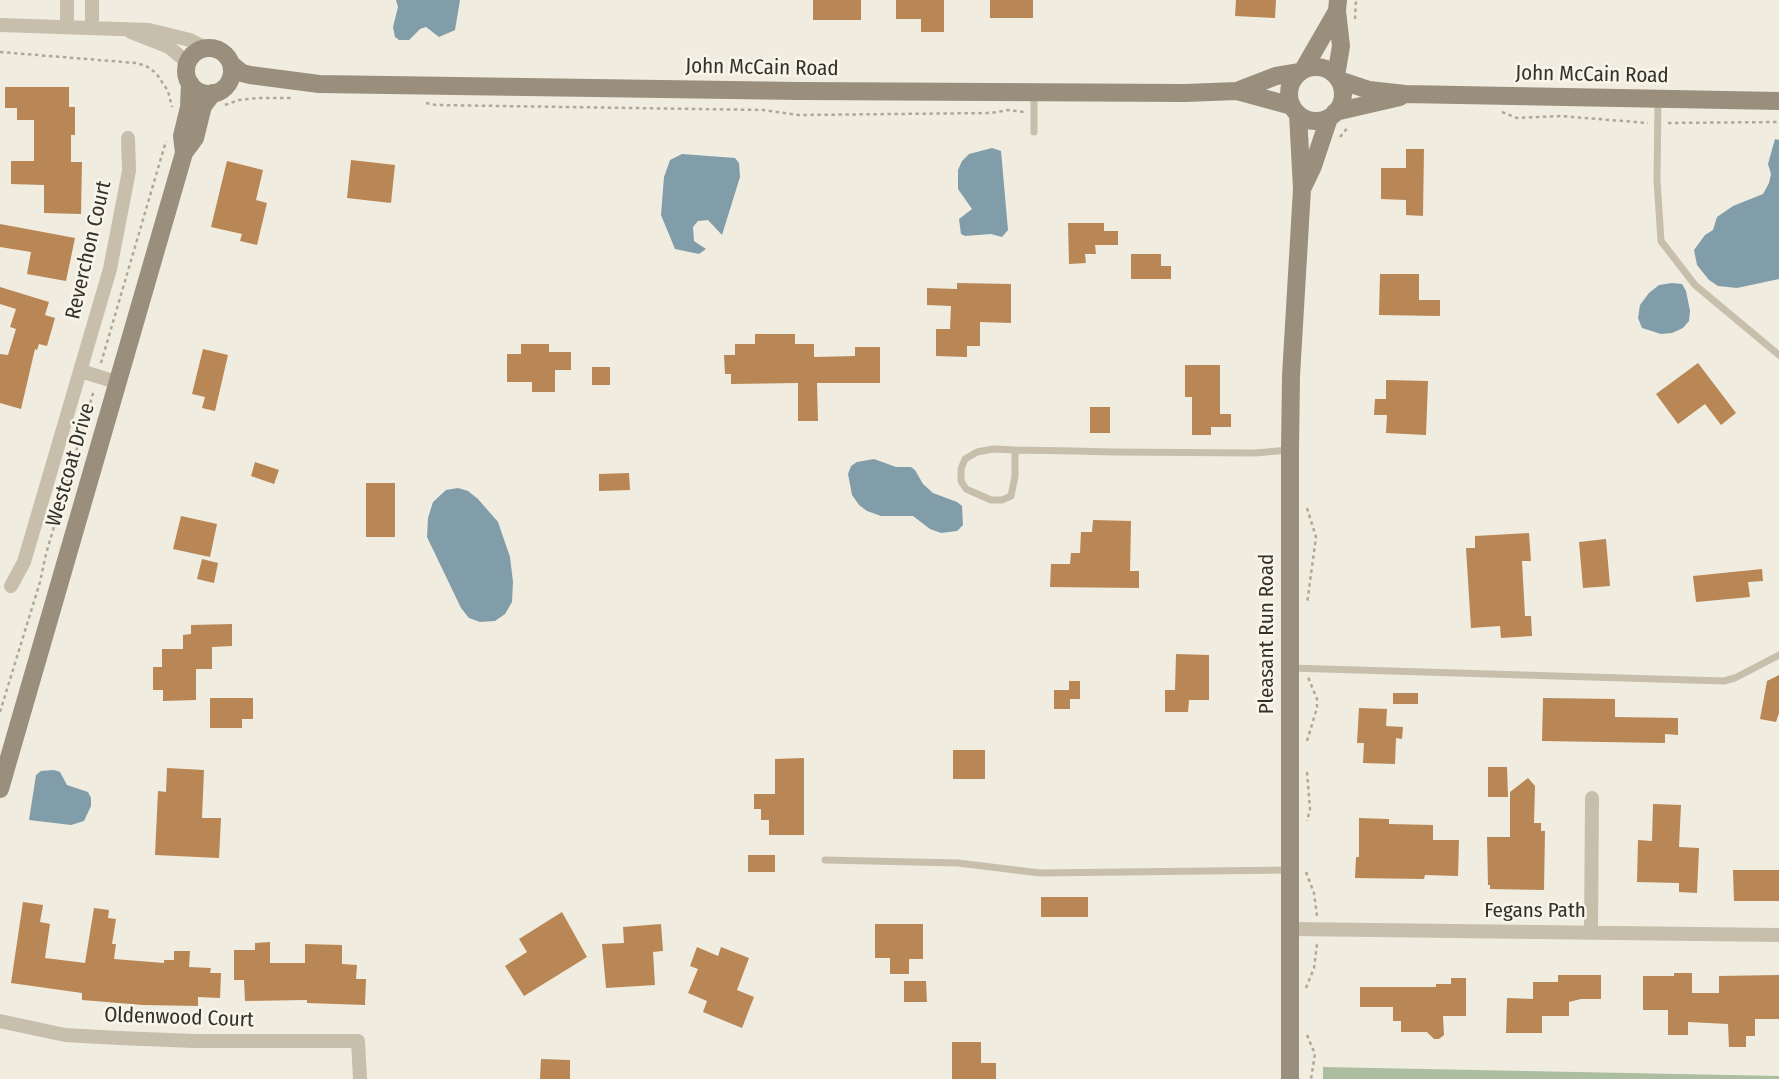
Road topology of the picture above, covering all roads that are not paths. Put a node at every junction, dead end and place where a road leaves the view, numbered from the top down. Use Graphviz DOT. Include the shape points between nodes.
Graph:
graph roads {
  1 [pos="67,0"];
  2 [pos="92,0"];
  3 [pos="1338,5"];
  4 [pos="0,25"];
  5 [pos="67,25"];
  6 [pos="92,27"];
  7 [pos="129,31"];
  8 [pos="1317,45"];
  9 [pos="205,48"];
  10 [pos="188,63"];
  11 [pos="231,64"];
  12 [pos="1302,71"];
  13 [pos="1276,76"];
  14 [pos="1338,78"];
  15 [pos="286,82"];
  16 [pos="190,83"];
  17 [pos="1237,91"];
  18 [pos="1034,92"];
  19 [pos="1405,94"];
  20 [pos="219,96"];
  21 [pos="1658,99"];
  22 [pos="1779,101"];
  23 [pos="1295,110"];
  24 [pos="1332,115"];
  25 [pos="1353,116"];
  26 [pos="1034,132"];
  27 [pos="128,138"];
  28 [pos="1329,141"];
  29 [pos="184,153"];
  30 [pos="1301,189"];
  31 [pos="1779,355"];
  32 [pos="80,371"];
  33 [pos="119,383"];
  34 [pos="1015,450"];
  35 [pos="1290,450"];
  36 [pos="11,586"];
  37 [pos="1779,655"];
  38 [pos="1298,668"];
  39 [pos="0,789"];
  40 [pos="1592,798"];
  41 [pos="825,859"];
  42 [pos="1298,870"];
  43 [pos="1291,929"];
  44 [pos="1591,933"];
  45 [pos="1779,935"];
  46 [pos="0,1021"];
  47 [pos="360,1079"];
  48 [pos="1290,1079"];
  1 -- 5 [label="street"];
  2 -- 6 [label="street"];
  3 -- 8 [label="main road"];
  3 -- 14 [label="main road"];
  4 -- 5 [label="street"];
  5 -- 6 [label="street"];
  6 -- 7 [label="street"];
  7 -- 9 [label="street" via="149,30"];
  7 -- 10 [label="street" via="169,47"];
  8 -- 12 [label="main road"];
  8 -- 13 [label="main road"];
  9 -- 10 [label="main road"];
  9 -- 11 [label="main road" via="219,50"];
  10 -- 16 [label="main road"];
  11 -- 15 [label="main road, John McCain Road" via="242,73"];
  11 -- 20 [label="main road" via="230,81"];
  12 -- 13 [label="main road, John McCain Road"];
  12 -- 14 [label="main road" via="1317,67"];
  12 -- 23 [label="main road" via="1289,91"];
  13 -- 17 [label="main road, John McCain Road"];
  14 -- 19 [label="main road, John McCain Road" via="1369,90"];
  14 -- 24 [label="main road" via="1343,94"];
  15 -- 18 [label="main road, John McCain Road" via="518,89"];
  15 -- 20 [label="main road, John McCain Road"];
  16 -- 20 [label="main road"];
  16 -- 29 [label="main road, Westcoat Drive"];
  17 -- 18 [label="main road, John McCain Road"];
  17 -- 23 [label="main road, John McCain Road"];
  18 -- 26 [label="lane"];
  19 -- 21 [label="main road, John McCain Road"];
  19 -- 25 [label="main road, John McCain Road"];
  20 -- 29 [label="main road, Westcoat Drive" via="203,106 195,138"];
  21 -- 22 [label="main road, John McCain Road"];
  21 -- 31 [label="lane" via="1661,241 1695,285"];
  23 -- 24 [label="main road" via="1315,120"];
  23 -- 30 [label="main road, Pleasant Run Road"];
  24 -- 25 [label="main road, John McCain Road"];
  24 -- 28 [label="main road, Pleasant Run Road"];
  25 -- 28 [label="main road" via="1341,118"];
  27 -- 32 [label="street, Reverchon Court" via="129,171 118,235"];
  28 -- 30 [label="main road, Pleasant Run Road"];
  29 -- 33 [label="main road, Westcoat Drive"];
  30 -- 35 [label="main road, Pleasant Run Road"];
  32 -- 33 [label="street"];
  32 -- 36 [label="street, Reverchon Court" via="24,562"];
  33 -- 39 [label="main road, Westcoat Drive"];
  34 -- 34 [label="lane" via="1011,496 1002,500 981,497 961,481 965,459 993,449"];
  34 -- 35 [label="lane"];
  35 -- 38 [label="main road, Pleasant Run Road"];
  37 -- 38 [label="lane" via="1724,681"];
  38 -- 42 [label="main road, Pleasant Run Road"];
  40 -- 44 [label="street"];
  41 -- 42 [label="lane" via="958,863 1040,873"];
  42 -- 43 [label="main road, Pleasant Run Road"];
  43 -- 44 [label="street, Fegans Path"];
  43 -- 48 [label="main road, Pleasant Run Road"];
  44 -- 45 [label="street, Fegans Path"];
  46 -- 47 [label="street, Oldenwood Court" via="65,1035 358,1041"];
}
